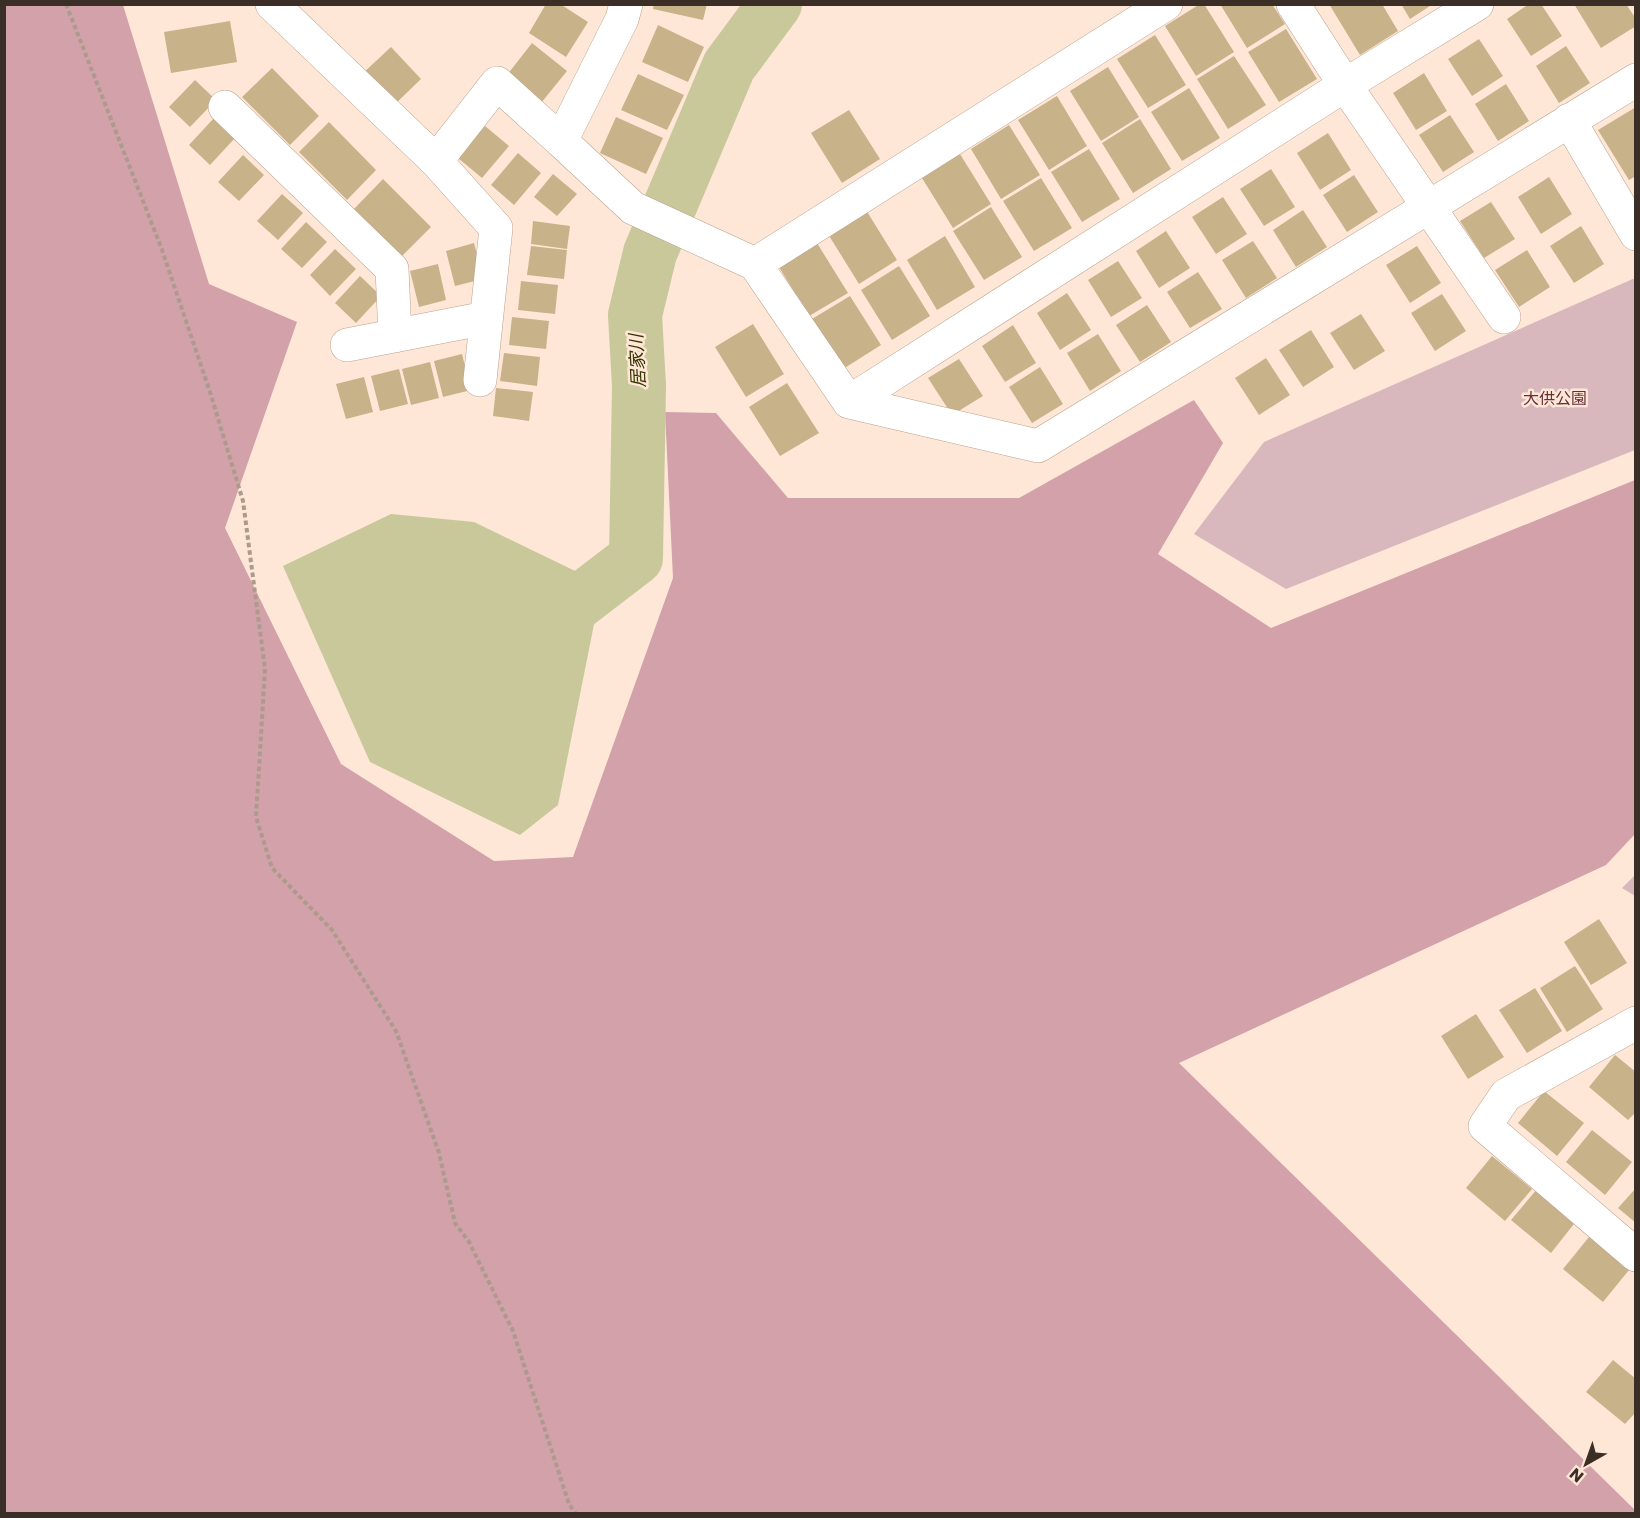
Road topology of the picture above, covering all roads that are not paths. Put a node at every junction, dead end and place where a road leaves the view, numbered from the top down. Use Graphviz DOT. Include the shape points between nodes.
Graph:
graph roads {
  1 [pos="272,4"];
  2 [pos="626,4"];
  3 [pos="1166,4"];
  4 [pos="1293,4"];
  5 [pos="1477,4"];
  6 [pos="1635,80"];
  7 [pos="1344,84"];
  8 [pos="225,107"];
  9 [pos="1569,120"];
  10 [pos="561,141"];
  11 [pos="435,161"];
  12 [pos="1428,206"];
  13 [pos="1635,234"];
  14 [pos="756,264"];
  15 [pos="1504,317"];
  16 [pos="486,318"];
  17 [pos="395,336"];
  18 [pos="347,345"];
  19 [pos="480,380"];
  20 [pos="849,402"];
  21 [pos="1635,1023"];
  22 [pos="1635,1255"];
  1 -- 11 [label="street"];
  2 -- 10 [label="street"];
  3 -- 14 [label="street"];
  4 -- 7 [label="street"];
  5 -- 7 [label="street"];
  6 -- 9 [label="street"];
  7 -- 12 [label="street"];
  7 -- 20 [label="street"];
  8 -- 17 [label="street" via="392,269"];
  9 -- 12 [label="street"];
  9 -- 13 [label="street"];
  10 -- 11 [label="street" via="497,83"];
  10 -- 14 [label="street" via="633,208"];
  11 -- 16 [label="street" via="496,228"];
  12 -- 15 [label="street"];
  12 -- 20 [label="street" via="1038,446"];
  14 -- 20 [label="street"];
  16 -- 17 [label="street"];
  16 -- 19 [label="street"];
  17 -- 18 [label="street"];
  21 -- 22 [label="street" via="1506,1095 1485,1126"];
}
